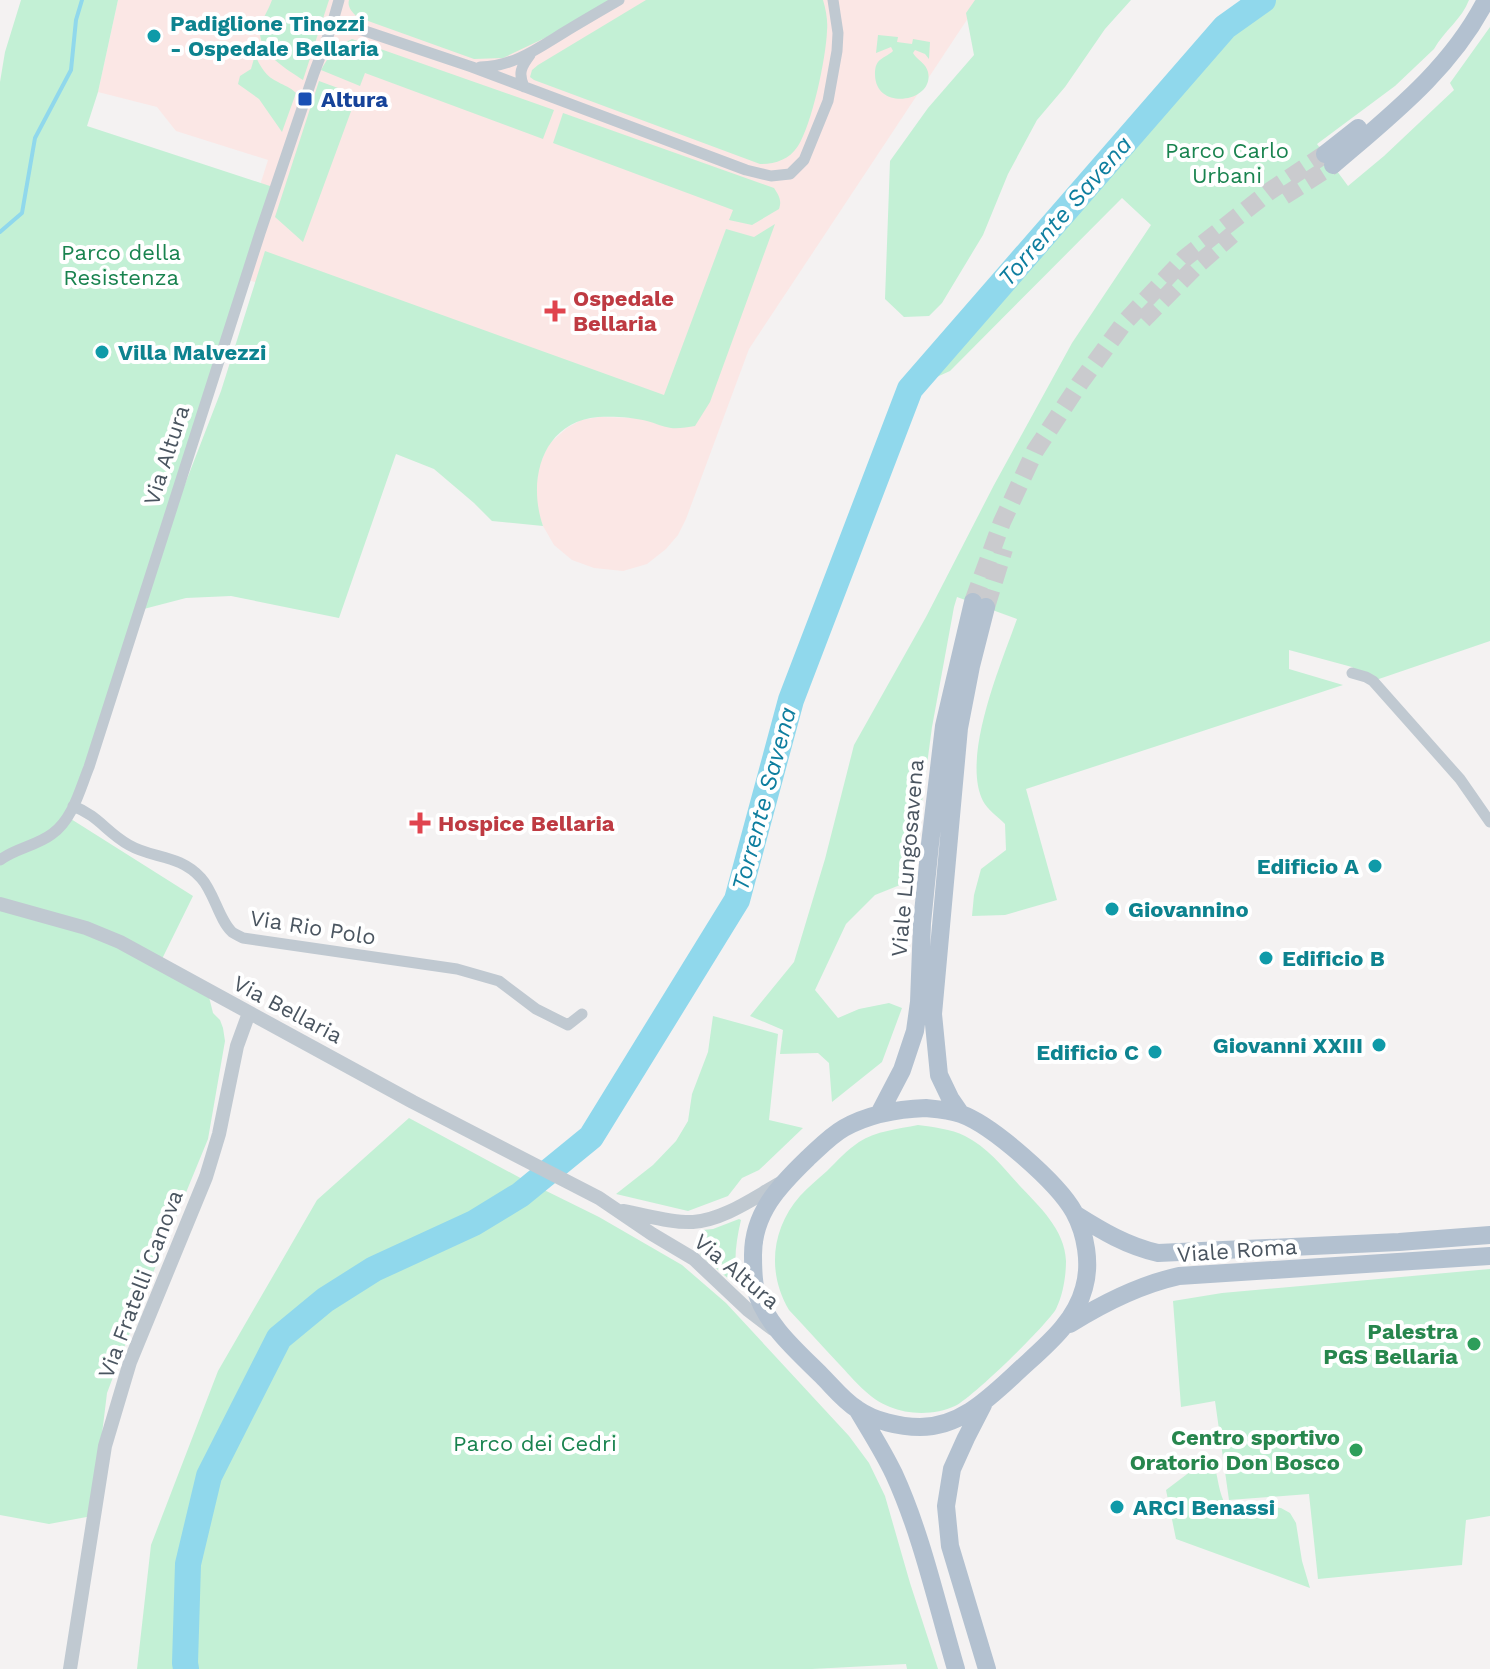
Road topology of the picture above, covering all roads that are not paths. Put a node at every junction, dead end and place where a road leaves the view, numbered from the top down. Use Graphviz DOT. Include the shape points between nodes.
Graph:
graph roads {
  1 [pos="339,0"];
  2 [pos="619,0"];
  3 [pos="833,0"];
  4 [pos="1486,0"];
  5 [pos="331,28"];
  6 [pos="533,52"];
  7 [pos="472,67"];
  8 [pos="524,87"];
  9 [pos="1329,160"];
  10 [pos="1352,673"];
  11 [pos="73,806"];
  12 [pos="1490,822"];
  13 [pos="0,860"];
  14 [pos="0,904"];
  15 [pos="249,1013"];
  16 [pos="582,1014"];
  17 [pos="879,1114"];
  18 [pos="961,1114"];
  19 [pos="547,1172"];
  20 [pos="785,1181"];
  21 [pos="619,1210"];
  22 [pos="1075,1214"];
  23 [pos="1490,1235"];
  24 [pos="1426,1241"];
  25 [pos="1490,1256"];
  26 [pos="1425,1261"];
  27 [pos="1064,1328"];
  28 [pos="786,1339"];
  29 [pos="985,1402"];
  30 [pos="857,1409"];
  31 [pos="70,1669"];
  32 [pos="956,1669"];
  33 [pos="987,1669"];
  1 -- 5 [label="street, Via Altura"];
  2 -- 6 [label="street"];
  3 -- 8 [label="street" via="838,33 828,101 804,160 790,174 746,170"];
  4 -- 9 [label="main road" via="1438,70"];
  5 -- 7 [label="street" via="362,30"];
  5 -- 11 [label="street, Via Altura"];
  6 -- 7 [label="street" via="494,67"];
  6 -- 8 [label="street" via="522,64 519,76"];
  7 -- 8 [label="street"];
  10 -- 12 [label="street" via="1373,681 1460,779"];
  11 -- 13 [label="street, Via Altura" via="52,834"];
  11 -- 16 [label="street, Via Rio Polo" via="133,847 192,871 209,889 232,933 243,938 457,969 499,981 568,1025"];
  14 -- 15 [label="street, Via Bellaria" via="120,942"];
  15 -- 19 [label="street, Via Bellaria"];
  15 -- 31 [label="street, Via Fratelli Canova" via="206,1177 130,1362 105,1446"];
  17 -- 18 [label="main road" via="926,1108"];
  17 -- 18 [label="main road, Viale Lungosavena" via="915,1031 944,726 979,604 959,728 933,1014 939,1075"];
  17 -- 20 [label="main road" via="830,1138"];
  18 -- 22 [label="main road" via="1001,1137"];
  19 -- 21 [label="street, Via Altura"];
  20 -- 21 [label="street, Via Altura" via="697,1222"];
  20 -- 28 [label="main road" via="755,1230 753,1267 765,1312"];
  21 -- 28 [label="street, Via Altura" via="694,1259"];
  22 -- 24 [label="main road, Viale Roma" via="1124,1243 1158,1253"];
  22 -- 27 [label="main road" via="1087,1272 1078,1305"];
  23 -- 24 [label="main road, Viale Roma"];
  24 -- 26 [label="street"];
  25 -- 26 [label="main road, Viale Roma"];
  26 -- 27 [label="main road, Viale Roma" via="1179,1276 1123,1294"];
  27 -- 29 [label="main road"];
  28 -- 30 [label="main road"];
  29 -- 30 [label="main road" via="946,1423 921,1427 879,1420"];
  29 -- 33 [label="main road" via="952,1469 946,1506 950,1546"];
  30 -- 32 [label="main road" via="895,1477"];
}
